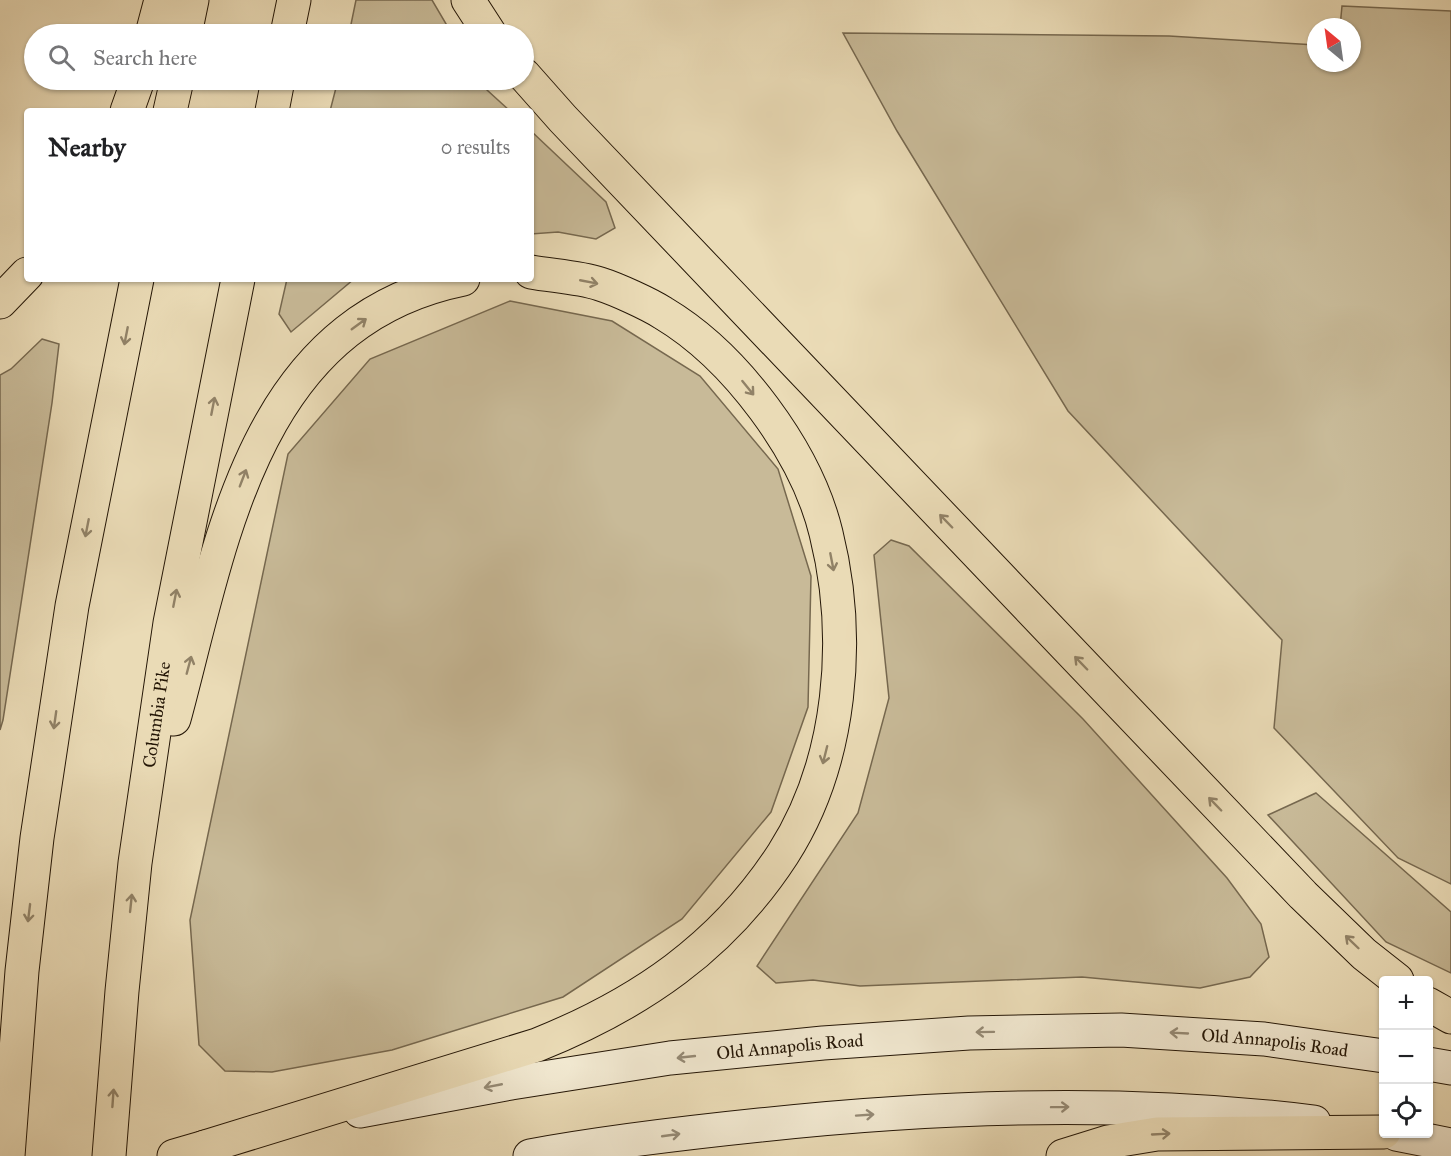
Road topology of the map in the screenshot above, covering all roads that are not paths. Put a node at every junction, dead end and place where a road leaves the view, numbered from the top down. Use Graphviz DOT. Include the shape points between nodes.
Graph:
graph roads {
  1 [pos="161,0"];
  2 [pos="192,0"];
  3 [pos="294,0"];
  4 [pos="468,0"];
  5 [pos="155,24"];
  6 [pos="187,24"];
  7 [pos="289,24"];
  8 [pos="484,24"];
  9 [pos="534,86"];
  10 [pos="134,90"];
  11 [pos="175,90"];
  12 [pos="276,90"];
  13 [pos="128,108"];
  14 [pos="171,108"];
  15 [pos="273,108"];
  16 [pos="534,273"];
  17 [pos="24,277"];
  18 [pos="136,282"];
  19 [pos="237,282"];
  20 [pos="448,282"];
  21 [pos="0,302"];
  22 [pos="135,863"];
  23 [pos="1391,976"];
  24 [pos="1433,1007"];
  25 [pos="1451,1017"];
  26 [pos="1379,1055"];
  27 [pos="1433,1065"];
  28 [pos="1451,1068"];
  29 [pos="1379,1131"];
  30 [pos="1379,1131"];
  31 [pos="1416,1138"];
  32 [pos="1451,1145"];
  33 [pos="189,1152"];
  34 [pos="8,1156"];
  35 [pos="109,1156"];
  36 [pos="530,1156"];
  37 [pos="1063,1156"];
  1 -- 5 [label="highway"];
  2 -- 6 [label="highway"];
  3 -- 7 [label="highway"];
  4 -- 8 [label="highway"];
  23 -- 9 [label="highway, one-way" via="1287,878"];
  10 -- 13 [label="highway"];
  11 -- 14 [label="highway"];
  12 -- 15 [label="highway"];
  16 -- 33 [label="highway, one-way" via="600,284 685,327 736,374 790,449 826,531 837,586 837,679 822,768 783,853 753,893 719,933 638,996 584,1026 537,1045"];
  17 -- 21 [label="highway"];
  18 -- 34 [label="highway, one-way" via="70,618 22,971"];
  22 -- 19 [label="highway, Columbia Pike, one-way" via="171,623"];
  22 -- 20 [label="highway, one-way" via="226,524 247,468 273,419 295,385 338,340 393,303"];
  35 -- 22 [label="highway, Columbia Pike, one-way"];
  24 -- 25 [label="highway"];
  26 -- 33 [label="main road, Old Annapolis Road, one-way" via="1264,1039 1121,1030 969,1033 823,1043 670,1058 511,1083 348,1113"];
  27 -- 28 [label="main road"];
  36 -- 29 [label="main road, one-way" via="677,1134 825,1118 976,1108 1112,1107 1246,1114"];
  37 -- 30 [label="highway, one-way" via="1108,1142 1157,1134"];
  31 -- 32 [label="main road"];
}
